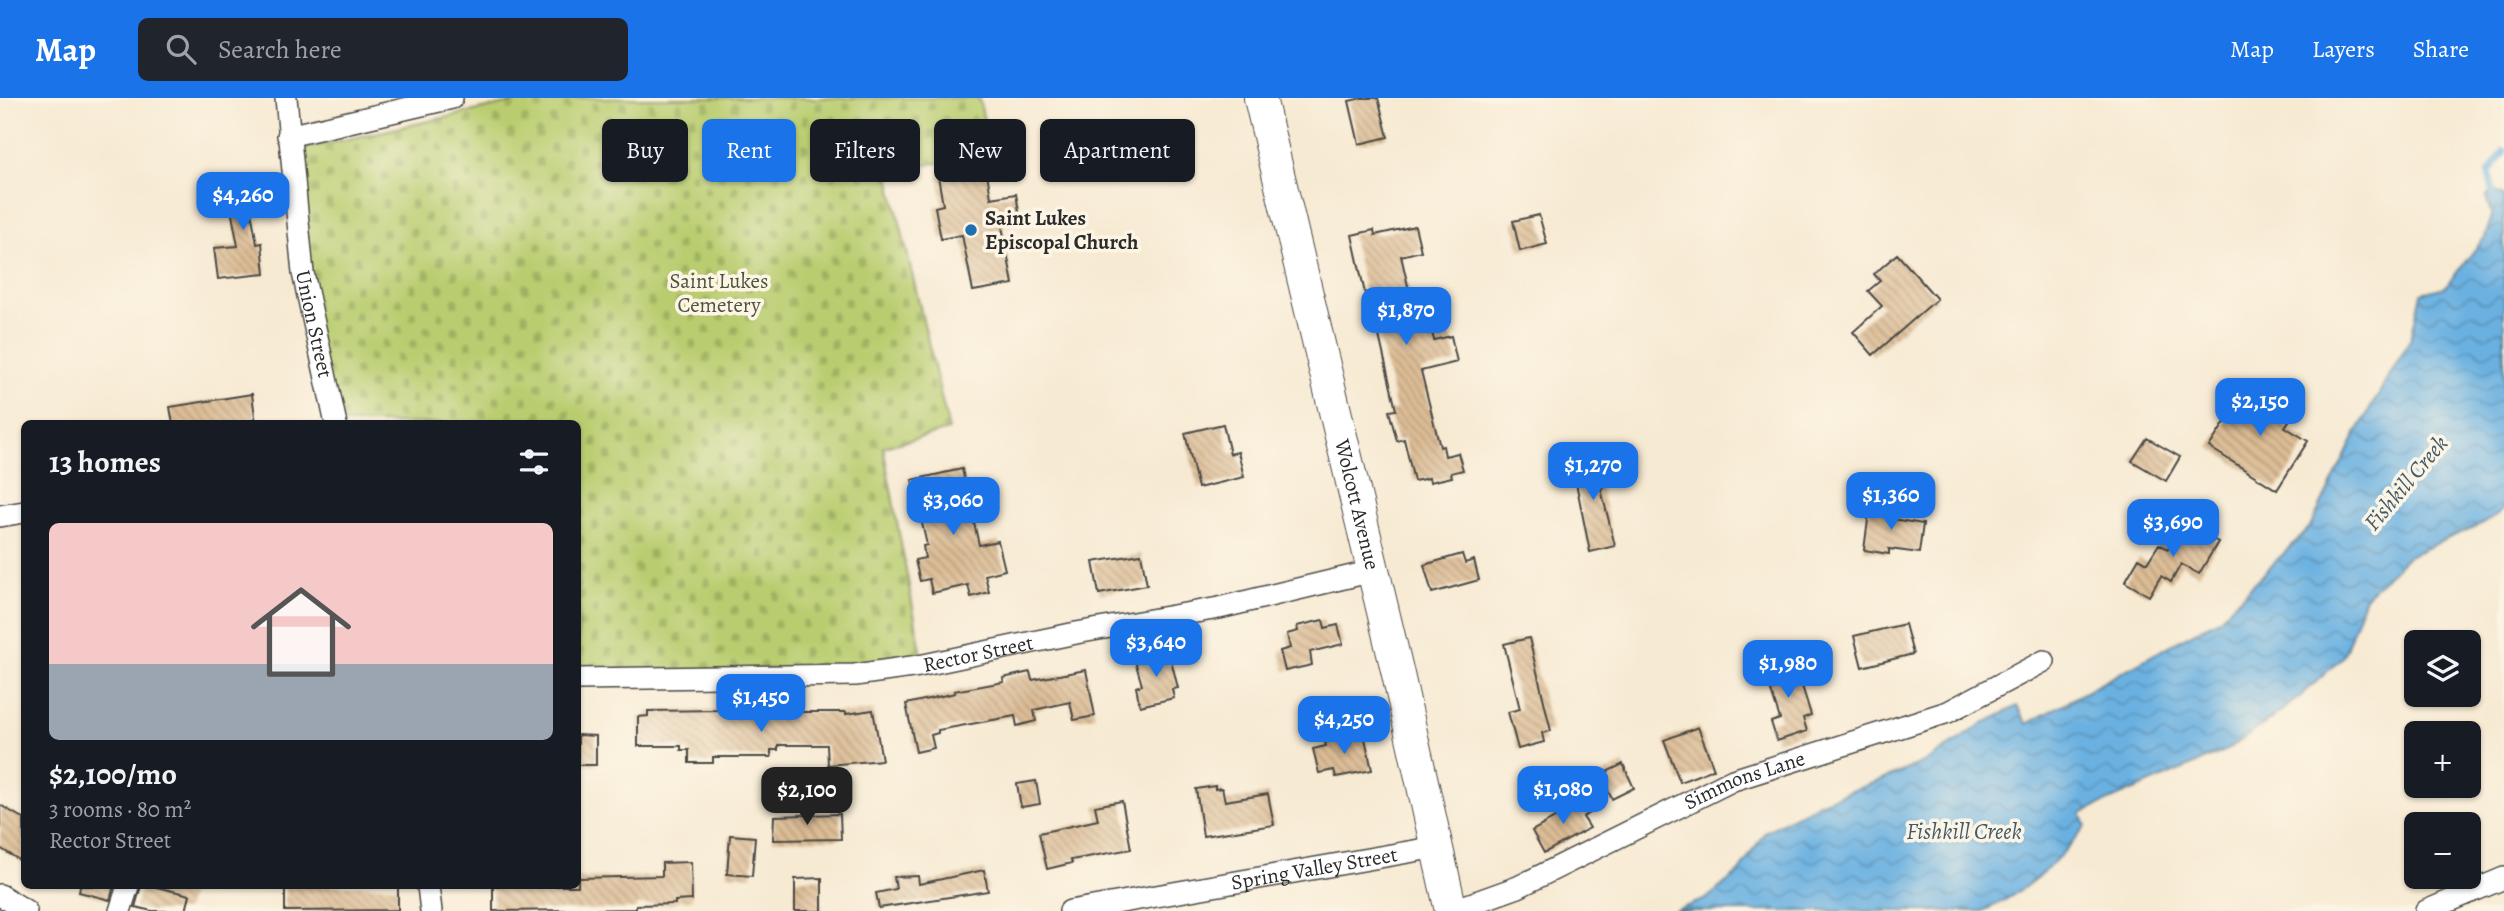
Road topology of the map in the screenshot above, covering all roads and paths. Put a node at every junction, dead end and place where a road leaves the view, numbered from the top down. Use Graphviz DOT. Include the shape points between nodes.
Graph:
graph roads {
  1 [pos="286,98"];
  2 [pos="452,98"];
  3 [pos="1260,98"];
  4 [pos="288,136"];
  5 [pos="335,420"];
  6 [pos="21,512"];
  7 [pos="0,516"];
  8 [pos="1373,571"];
  9 [pos="2043,661"];
  10 [pos="581,679"];
  11 [pos="1437,847"];
  12 [pos="2504,878"];
  13 [pos="127,889"];
  14 [pos="428,889"];
  15 [pos="0,895"];
  16 [pos="26,911"];
  17 [pos="120,911"];
  18 [pos="431,911"];
  19 [pos="1070,911"];
  20 [pos="1451,911"];
  21 [pos="2427,911"];
  1 -- 4 [label="street, Union Street"];
  2 -- 4 [label="street"];
  3 -- 8 [label="main road, Wolcott Avenue"];
  4 -- 5 [label="street, Union Street" via="303,272"];
  6 -- 7 [label="street"];
  8 -- 10 [label="street, Rector Street" via="1219,608 855,675"];
  8 -- 11 [label="main road, Wolcott Avenue"];
  9 -- 20 [label="street, Simmons Lane" via="1948,712 1733,780 1518,887"];
  11 -- 19 [label="street, Spring Valley Street"];
  11 -- 20 [label="main road, Wolcott Avenue"];
  12 -- 21 [label="street"];
  13 -- 17 [label="street"];
  14 -- 18 [label="street"];
  15 -- 16 [label="street"];
}
